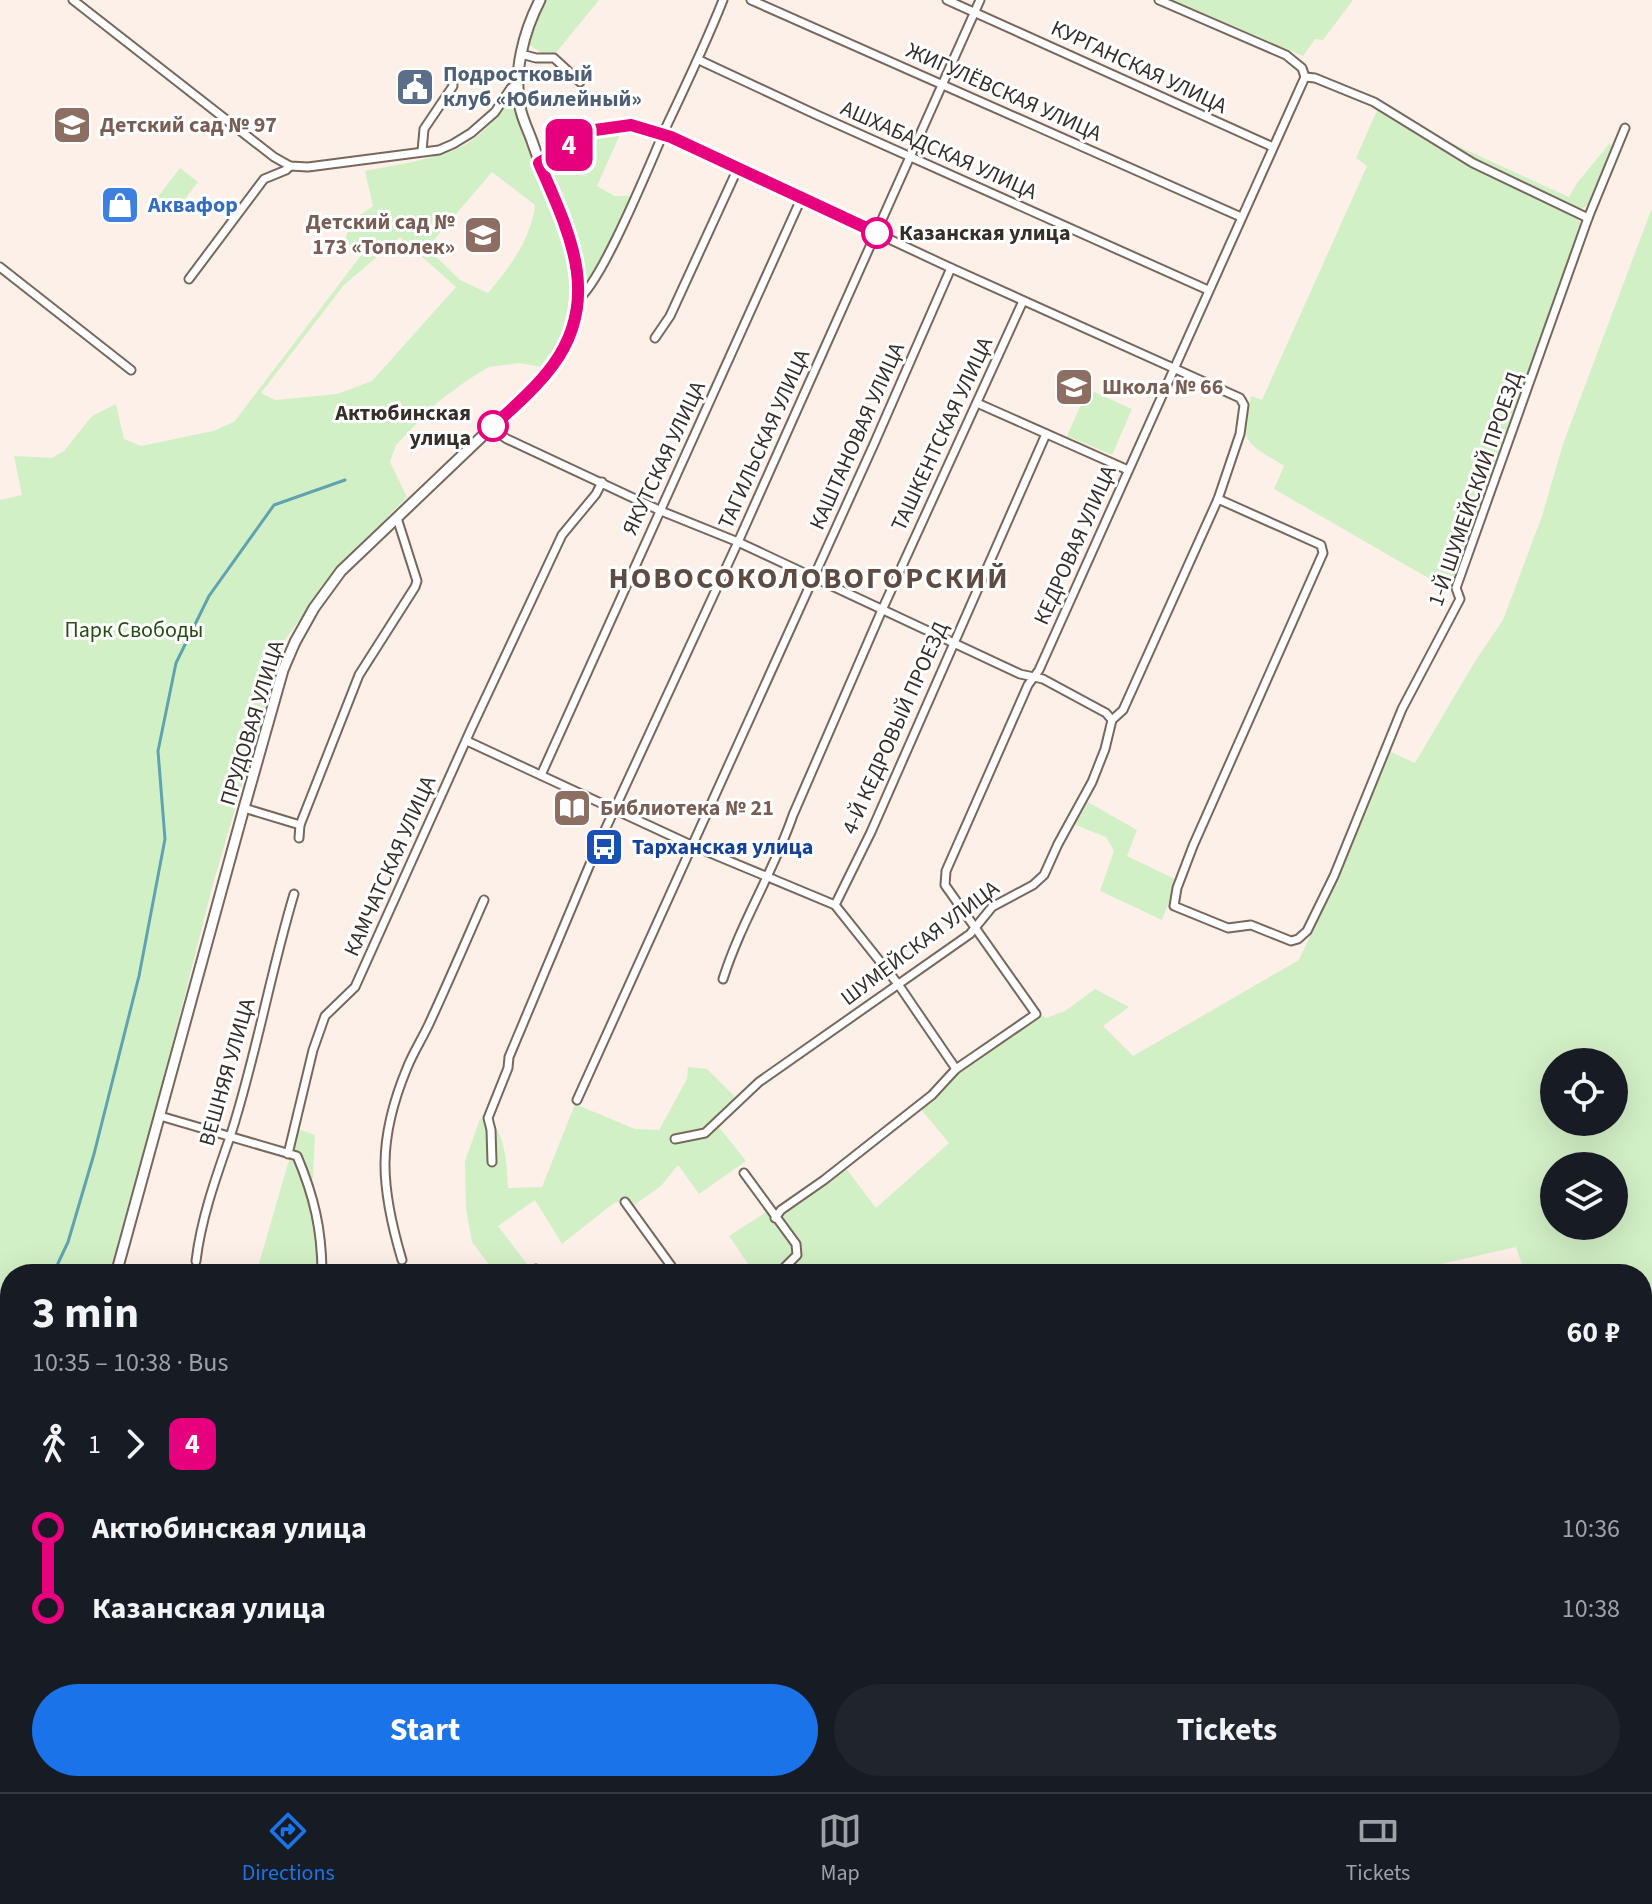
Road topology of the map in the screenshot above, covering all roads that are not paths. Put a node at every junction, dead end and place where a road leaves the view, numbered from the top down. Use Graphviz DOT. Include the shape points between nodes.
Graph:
graph roads {
  1 [pos="73,0"];
  2 [pos="540,0"];
  3 [pos="723,0"];
  4 [pos="751,0"];
  5 [pos="947,0"];
  6 [pos="980,0"];
  7 [pos="1159,0"];
  8 [pos="975,12"];
  9 [pos="521,54"];
  10 [pos="699,60"];
  11 [pos="452,75"];
  12 [pos="1305,77"];
  13 [pos="580,82"];
  14 [pos="518,83"];
  15 [pos="944,83"];
  16 [pos="1625,128"];
  17 [pos="664,134"];
  18 [pos="1273,147"];
  19 [pos="422,151"];
  20 [pos="911,157"];
  21 [pos="539,163"];
  22 [pos="290,166"];
  23 [pos="738,168"];
  24 [pos="801,199"];
  25 [pos="1241,217"];
  26 [pos="1588,218"];
  27 [pos="877,233"];
  28 [pos="0,267"];
  29 [pos="951,268"];
  30 [pos="189,279"];
  31 [pos="1208,290"];
  32 [pos="577,300"];
  33 [pos="1023,301"];
  34 [pos="655,338"];
  35 [pos="1174,368"];
  36 [pos="131,370"];
  37 [pos="977,403"];
  38 [pos="491,428"];
  39 [pos="1046,434"];
  40 [pos="1128,470"];
  41 [pos="602,482"];
  42 [pos="1218,499"];
  43 [pos="661,511"];
  44 [pos="397,518"];
  45 [pos="738,542"];
  46 [pos="813,577"];
  47 [pos="882,610"];
  48 [pos="953,642"];
  49 [pos="1034,677"];
  50 [pos="1112,720"];
  51 [pos="467,741"];
  52 [pos="541,775"];
  53 [pos="244,808"];
  54 [pos="615,809"];
  55 [pos="300,825"];
  56 [pos="299,838"];
  57 [pos="691,845"];
  58 [pos="767,877"];
  59 [pos="294,894"];
  60 [pos="484,900"];
  61 [pos="835,905"];
  62 [pos="975,928"];
  63 [pos="723,979"];
  64 [pos="898,984"];
  65 [pos="956,1069"];
  66 [pos="577,1100"];
  67 [pos="160,1116"];
  68 [pos="229,1138"];
  69 [pos="675,1139"];
  70 [pos="288,1154"];
  71 [pos="492,1162"];
  72 [pos="744,1173"];
  73 [pos="625,1202"];
  74 [pos="775,1218"];
  75 [pos="402,1260"];
  76 [pos="196,1261"];
  77 [pos="119,1264"];
  78 [pos="322,1264"];
  79 [pos="670,1264"];
  80 [pos="790,1264"];
  1 -- 22 [label="street"];
  2 -- 9 [label="main road, ПРУДОВАЯ УЛИЦА"];
  3 -- 10 [label="street"];
  4 -- 15 [label="street, ЖИГУЛЁВСКАЯ УЛИЦА"];
  5 -- 8 [label="street, КУРГАНСКАЯ УЛИЦА"];
  6 -- 8 [label="street, ТАГИЛЬСКАЯ УЛИЦА"];
  7 -- 12 [label="street" via="1286,55"];
  8 -- 15 [label="street, ТАГИЛЬСКАЯ УЛИЦА"];
  8 -- 18 [label="street, КУРГАНСКАЯ УЛИЦА"];
  9 -- 13 [label="street" via="554,58"];
  9 -- 14 [label="main road, ПРУДОВАЯ УЛИЦА"];
  10 -- 17 [label="street"];
  10 -- 20 [label="street, АШХАБАДСКАЯ УЛИЦА"];
  11 -- 19 [label="street" via="453,86 424,129"];
  12 -- 18 [label="street, КЕДРОВАЯ УЛИЦА"];
  12 -- 26 [label="street" via="1374,102 1473,163"];
  14 -- 19 [label="street" via="471,133 439,150"];
  14 -- 21 [label="main road, ПРУДОВАЯ УЛИЦА" via="520,108"];
  15 -- 20 [label="street, ТАГИЛЬСКАЯ УЛИЦА"];
  15 -- 25 [label="street, ЖИГУЛЁВСКАЯ УЛИЦА"];
  16 -- 26 [label="street, 1-Й ШУМЕЙСКИЙ ПРОЕЗД"];
  17 -- 21 [label="street" via="631,125 595,130"];
  17 -- 23 [label="street"];
  17 -- 32 [label="street" via="614,240"];
  18 -- 25 [label="street, КЕДРОВАЯ УЛИЦА"];
  19 -- 22 [label="street"];
  20 -- 27 [label="street, ТАГИЛЬСКАЯ УЛИЦА"];
  20 -- 31 [label="street, АШХАБАДСКАЯ УЛИЦА"];
  21 -- 32 [label="main road, ПРУДОВАЯ УЛИЦА" via="575,251"];
  22 -- 30 [label="street" via="264,179"];
  23 -- 24 [label="street"];
  23 -- 34 [label="street"];
  24 -- 27 [label="street"];
  24 -- 43 [label="street, ЯКУТСКАЯ УЛИЦА"];
  25 -- 31 [label="street, КЕДРОВАЯ УЛИЦА"];
  26 -- 42 [label="street, 1-Й ШУМЕЙСКИЙ ПРОЕЗД" via="1456,588 1460,599 1402,709 1307,931 1291,941 1251,925 1228,928 1174,906 1193,846 1323,553 1321,545"];
  27 -- 29 [label="street"];
  27 -- 45 [label="street, ТАГИЛЬСКАЯ УЛИЦА"];
  28 -- 36 [label="street"];
  29 -- 33 [label="street"];
  29 -- 46 [label="street, КАШТАНОВАЯ УЛИЦА"];
  31 -- 35 [label="street, КЕДРОВАЯ УЛИЦА"];
  32 -- 38 [label="main road, ПРУДОВАЯ УЛИЦА" via="554,363"];
  33 -- 35 [label="street"];
  33 -- 37 [label="street, ТАШКЕНТСКАЯ УЛИЦА"];
  35 -- 40 [label="street, КЕДРОВАЯ УЛИЦА"];
  35 -- 42 [label="street, ШУМЕЙСКАЯ УЛИЦА" via="1240,398 1244,405"];
  37 -- 39 [label="street"];
  37 -- 47 [label="street, ТАШКЕНТСКАЯ УЛИЦА"];
  38 -- 41 [label="street"];
  38 -- 44 [label="main road, ПРУДОВАЯ УЛИЦА"];
  39 -- 40 [label="street"];
  39 -- 48 [label="street, 4-Й КЕДРОВЫЙ ПРОЕЗД"];
  40 -- 49 [label="street, КЕДРОВАЯ УЛИЦА"];
  41 -- 43 [label="street"];
  41 -- 51 [label="street, КАМЧАТСКАЯ УЛИЦА" via="562,535"];
  42 -- 50 [label="street, ШУМЕЙСКАЯ УЛИЦА" via="1123,710"];
  43 -- 45 [label="street"];
  43 -- 52 [label="street, ЯКУТСКАЯ УЛИЦА"];
  44 -- 53 [label="main road, ПРУДОВАЯ УЛИЦА" via="341,571 295,642"];
  44 -- 55 [label="street" via="417,581 359,675"];
  45 -- 46 [label="street"];
  45 -- 54 [label="street, ТАГИЛЬСКАЯ УЛИЦА"];
  46 -- 47 [label="street"];
  46 -- 57 [label="street, КАШТАНОВАЯ УЛИЦА"];
  47 -- 48 [label="street"];
  47 -- 58 [label="street, ТАШКЕНТСКАЯ УЛИЦА"];
  48 -- 49 [label="street"];
  48 -- 61 [label="street, 4-Й КЕДРОВЫЙ ПРОЕЗД"];
  49 -- 50 [label="street"];
  49 -- 62 [label="street, КЕДРОВАЯ УЛИЦА" via="946,871 945,885"];
  50 -- 62 [label="street, ШУМЕЙСКАЯ УЛИЦА" via="1092,782 1044,875 992,907"];
  51 -- 52 [label="street"];
  51 -- 70 [label="street, КАМЧАТСКАЯ УЛИЦА" via="355,987 325,1016"];
  52 -- 54 [label="street"];
  53 -- 55 [label="street"];
  53 -- 67 [label="main road, ПРУДОВАЯ УЛИЦА"];
  54 -- 57 [label="street"];
  54 -- 71 [label="street, ТАГИЛЬСКАЯ УЛИЦА" via="491,1107"];
  55 -- 56 [label="street"];
  57 -- 58 [label="street"];
  57 -- 66 [label="street, КАШТАНОВАЯ УЛИЦА"];
  58 -- 61 [label="street"];
  58 -- 63 [label="street, ТАШКЕНТСКАЯ УЛИЦА"];
  59 -- 68 [label="street, ВЕШНЯЯ УЛИЦА"];
  60 -- 75 [label="street" via="391,1113 385,1187"];
  61 -- 64 [label="street"];
  62 -- 64 [label="street, ШУМЕЙСКАЯ УЛИЦА"];
  62 -- 65 [label="street, КЕДРОВАЯ УЛИЦА" via="1036,1014"];
  64 -- 65 [label="street"];
  64 -- 69 [label="street, ШУМЕЙСКАЯ УЛИЦА" via="759,1082 705,1133"];
  65 -- 74 [label="street" via="932,1095"];
  67 -- 68 [label="street"];
  67 -- 77 [label="main road, ПРУДОВАЯ УЛИЦА"];
  68 -- 70 [label="street"];
  68 -- 76 [label="street, ВЕШНЯЯ УЛИЦА"];
  70 -- 78 [label="street" via="297,1156 311,1187"];
  72 -- 74 [label="street"];
  73 -- 79 [label="street"];
  74 -- 80 [label="street" via="796,1244 797,1255"];
}
